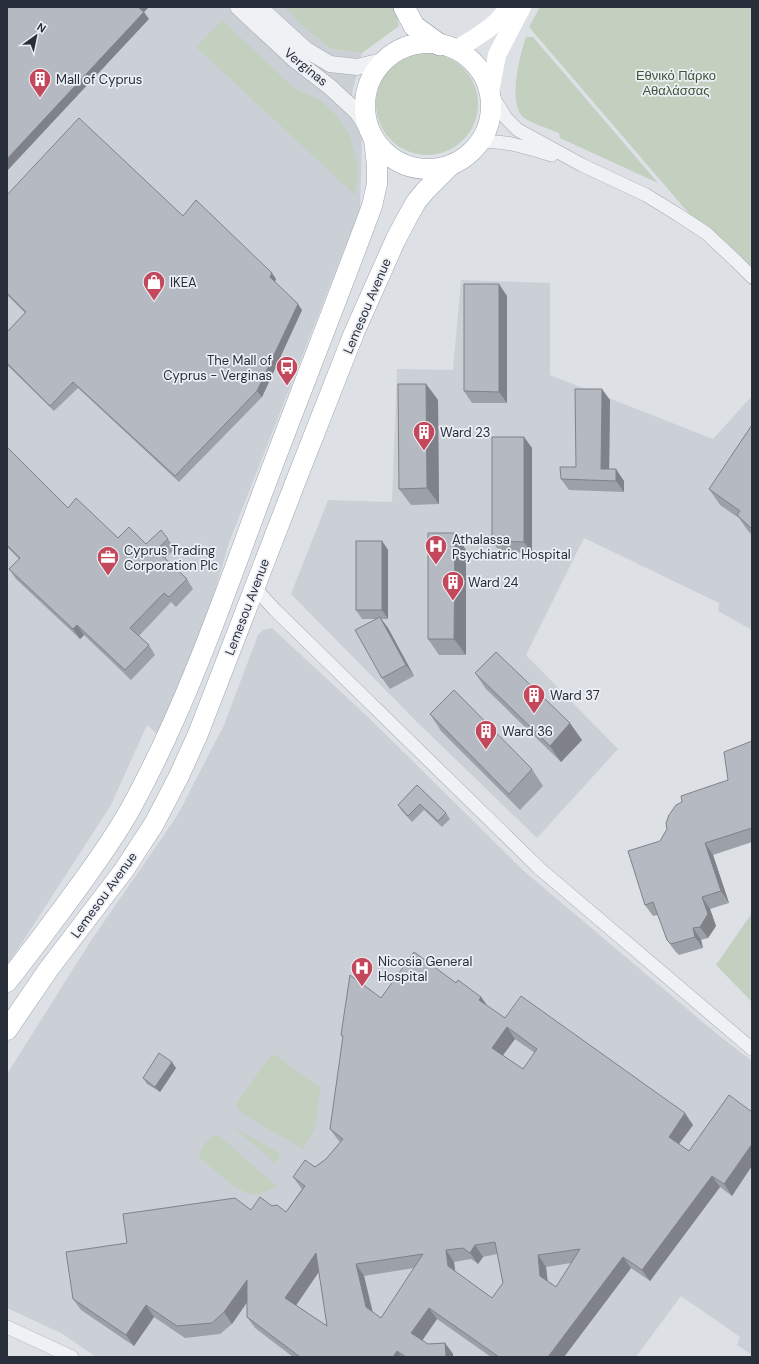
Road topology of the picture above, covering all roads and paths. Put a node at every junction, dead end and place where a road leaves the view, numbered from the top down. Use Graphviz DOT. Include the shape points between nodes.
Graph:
graph roads {
  1 [pos="238,7"];
  2 [pos="260,7"];
  3 [pos="404,7"];
  4 [pos="508,7"];
  5 [pos="522,7"];
  6 [pos="448,48"];
  7 [pos="382,61"];
  8 [pos="490,92"];
  9 [pos="372,135"];
  10 [pos="481,142"];
  11 [pos="451,165"];
  12 [pos="582,165"];
  13 [pos="752,278"];
  14 [pos="255,588"];
  15 [pos="7,982"];
  16 [pos="7,1030"];
  17 [pos="752,1048"];
  18 [pos="7,1327"];
  19 [pos="72,1357"];
  1 -- 9 [label="street, Verginas" via="358,113"];
  2 -- 7 [label="street, Verginas" via="305,49 330,64 357,67"];
  3 -- 6 [label="highway" via="414,26"];
  4 -- 6 [label="main road" via="500,20 482,34"];
  5 -- 8 [label="main road" via="497,55"];
  6 -- 7 [label="main road" via="419,44 397,49"];
  6 -- 8 [label="main road" via="471,61 483,75"];
  7 -- 9 [label="main road" via="371,76 365,94 364,113"];
  8 -- 10 [label="main road" via="491,115 488,129"];
  8 -- 12 [label="street" via="513,126"];
  9 -- 11 [label="main road" via="388,156 408,166 429,169"];
  9 -- 15 [label="main road, Lemesou Avenue" via="377,184 372,206 235,570 177,713 131,808 102,855"];
  10 -- 11 [label="main road" via="468,156"];
  10 -- 12 [label="street" via="507,142"];
  11 -- 14 [label="main road, Lemesou Avenue" via="416,202 395,241 354,333"];
  12 -- 13 [label="street" via="646,195 706,233"];
  14 -- 16 [label="main road, Lemesou Avenue" via="198,734 154,824 124,870 48,970"];
  14 -- 17 [label="street" via="540,869"];
  18 -- 19 [label="street"];
}
